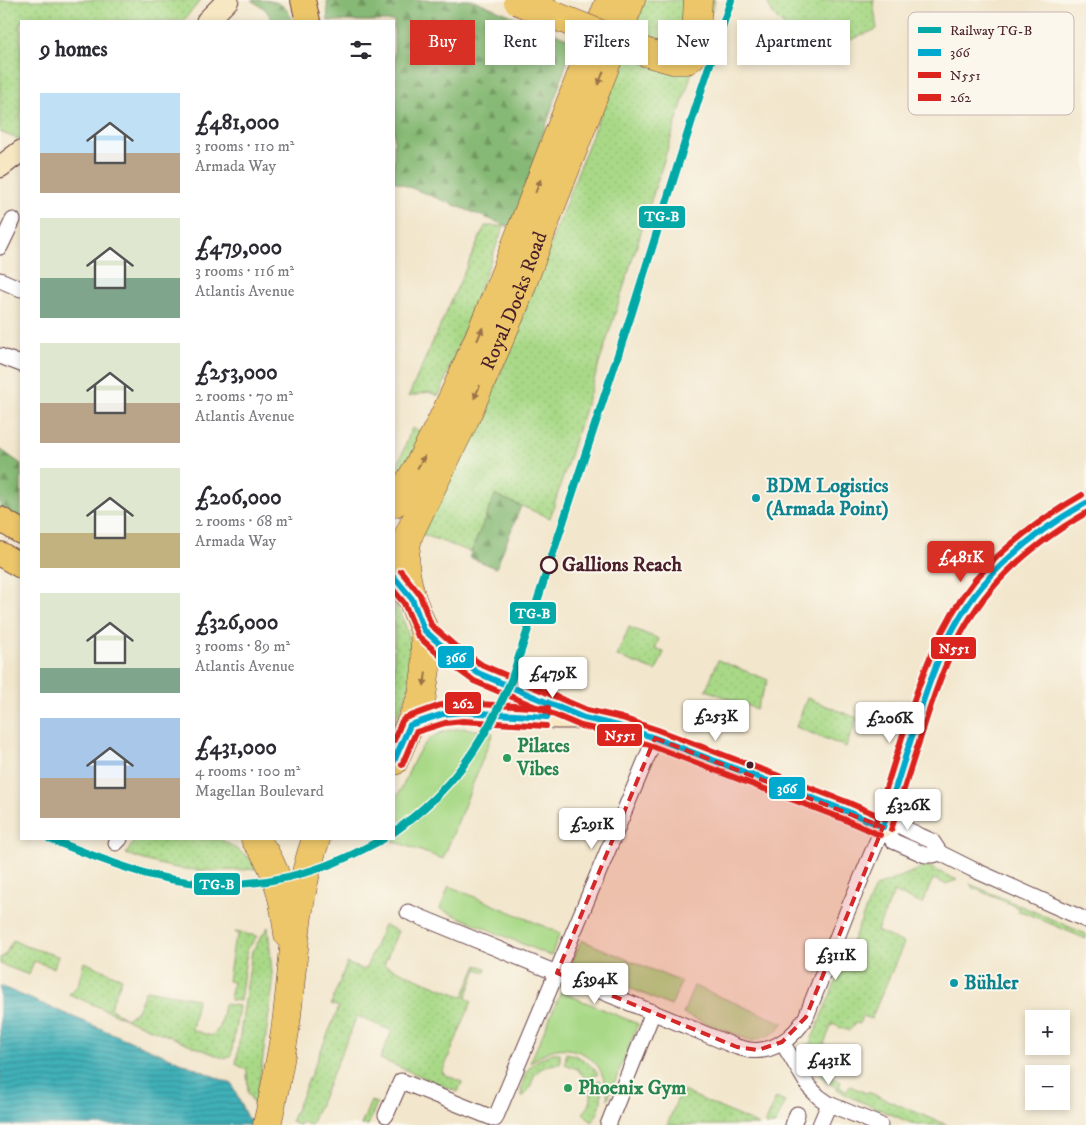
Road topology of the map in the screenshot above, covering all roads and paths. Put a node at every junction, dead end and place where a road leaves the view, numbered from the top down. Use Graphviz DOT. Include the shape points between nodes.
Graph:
graph roads {
  1 [pos="228,0"];
  2 [pos="303,0"];
  3 [pos="514,0"];
  4 [pos="610,0"];
  5 [pos="631,0"];
  6 [pos="698,0"];
  7 [pos="208,20"];
  8 [pos="308,20"];
  9 [pos="20,152"];
  10 [pos="0,167"];
  11 [pos="12,220"];
  12 [pos="0,247"];
  13 [pos="0,280"];
  14 [pos="20,289"];
  15 [pos="0,356"];
  16 [pos="20,364"];
  17 [pos="395,502"];
  18 [pos="1086,503"];
  19 [pos="0,519"];
  20 [pos="20,531"];
  21 [pos="0,554"];
  22 [pos="20,565"];
  23 [pos="395,578"];
  24 [pos="412,599"];
  25 [pos="424,630"];
  26 [pos="584,718"];
  27 [pos="410,725"];
  28 [pos="655,738"];
  29 [pos="395,759"];
  30 [pos="883,827"];
  31 [pos="255,840"];
  32 [pos="316,840"];
  33 [pos="408,912"];
  34 [pos="1086,920"];
  35 [pos="557,973"];
  36 [pos="291,978"];
  37 [pos="654,1012"];
  38 [pos="782,1042"];
  39 [pos="829,1104"];
  40 [pos="386,1115"];
  41 [pos="268,1125"];
  42 [pos="608,1125"];
  43 [pos="820,1125"];
  44 [pos="880,1125"];
  1 -- 7 [label="street"];
  2 -- 8 [label="main road"];
  3 -- 6 [label="highway, bridge" via="648,53 687,60 698,44"];
  17 -- 4 [label="highway, Royal Docks Road, one-way" via="425,454 476,344"];
  5 -- 24 [label="highway, Royal Docks Road, one-way" via="515,304 466,419 409,534 404,570"];
  9 -- 10 [label="street"];
  11 -- 12 [label="street"];
  13 -- 14 [label="street"];
  15 -- 16 [label="street"];
  18 -- 30 [label="street" via="1058,519 1000,566 982,586 948,638 923,700"];
  19 -- 20 [label="main road"];
  21 -- 22 [label="main road"];
  23 -- 24 [label="highway"];
  24 -- 25 [label="highway"];
  25 -- 26 [label="street" via="478,673"];
  25 -- 27 [label="highway, one-way" via="424,686"];
  26 -- 27 [label="street" via="463,712 443,714"];
  26 -- 28 [label="street"];
  27 -- 29 [label="highway"];
  28 -- 30 [label="street"];
  28 -- 35 [label="street"];
  30 -- 34 [label="street" via="900,826 932,841 940,852 984,875"];
  30 -- 38 [label="street" via="806,1017"];
  31 -- 36 [label="highway" via="269,860 282,894"];
  32 -- 36 [label="highway" via="301,899"];
  33 -- 35 [label="street"];
  35 -- 37 [label="street"];
  35 -- 40 [label="street" via="495,1119 401,1081"];
  36 -- 41 [label="highway"];
  37 -- 38 [label="street" via="737,1047 765,1049"];
  37 -- 42 [label="street"];
  38 -- 39 [label="street" via="809,1087"];
  39 -- 43 [label="street"];
  39 -- 44 [label="street"];
}
